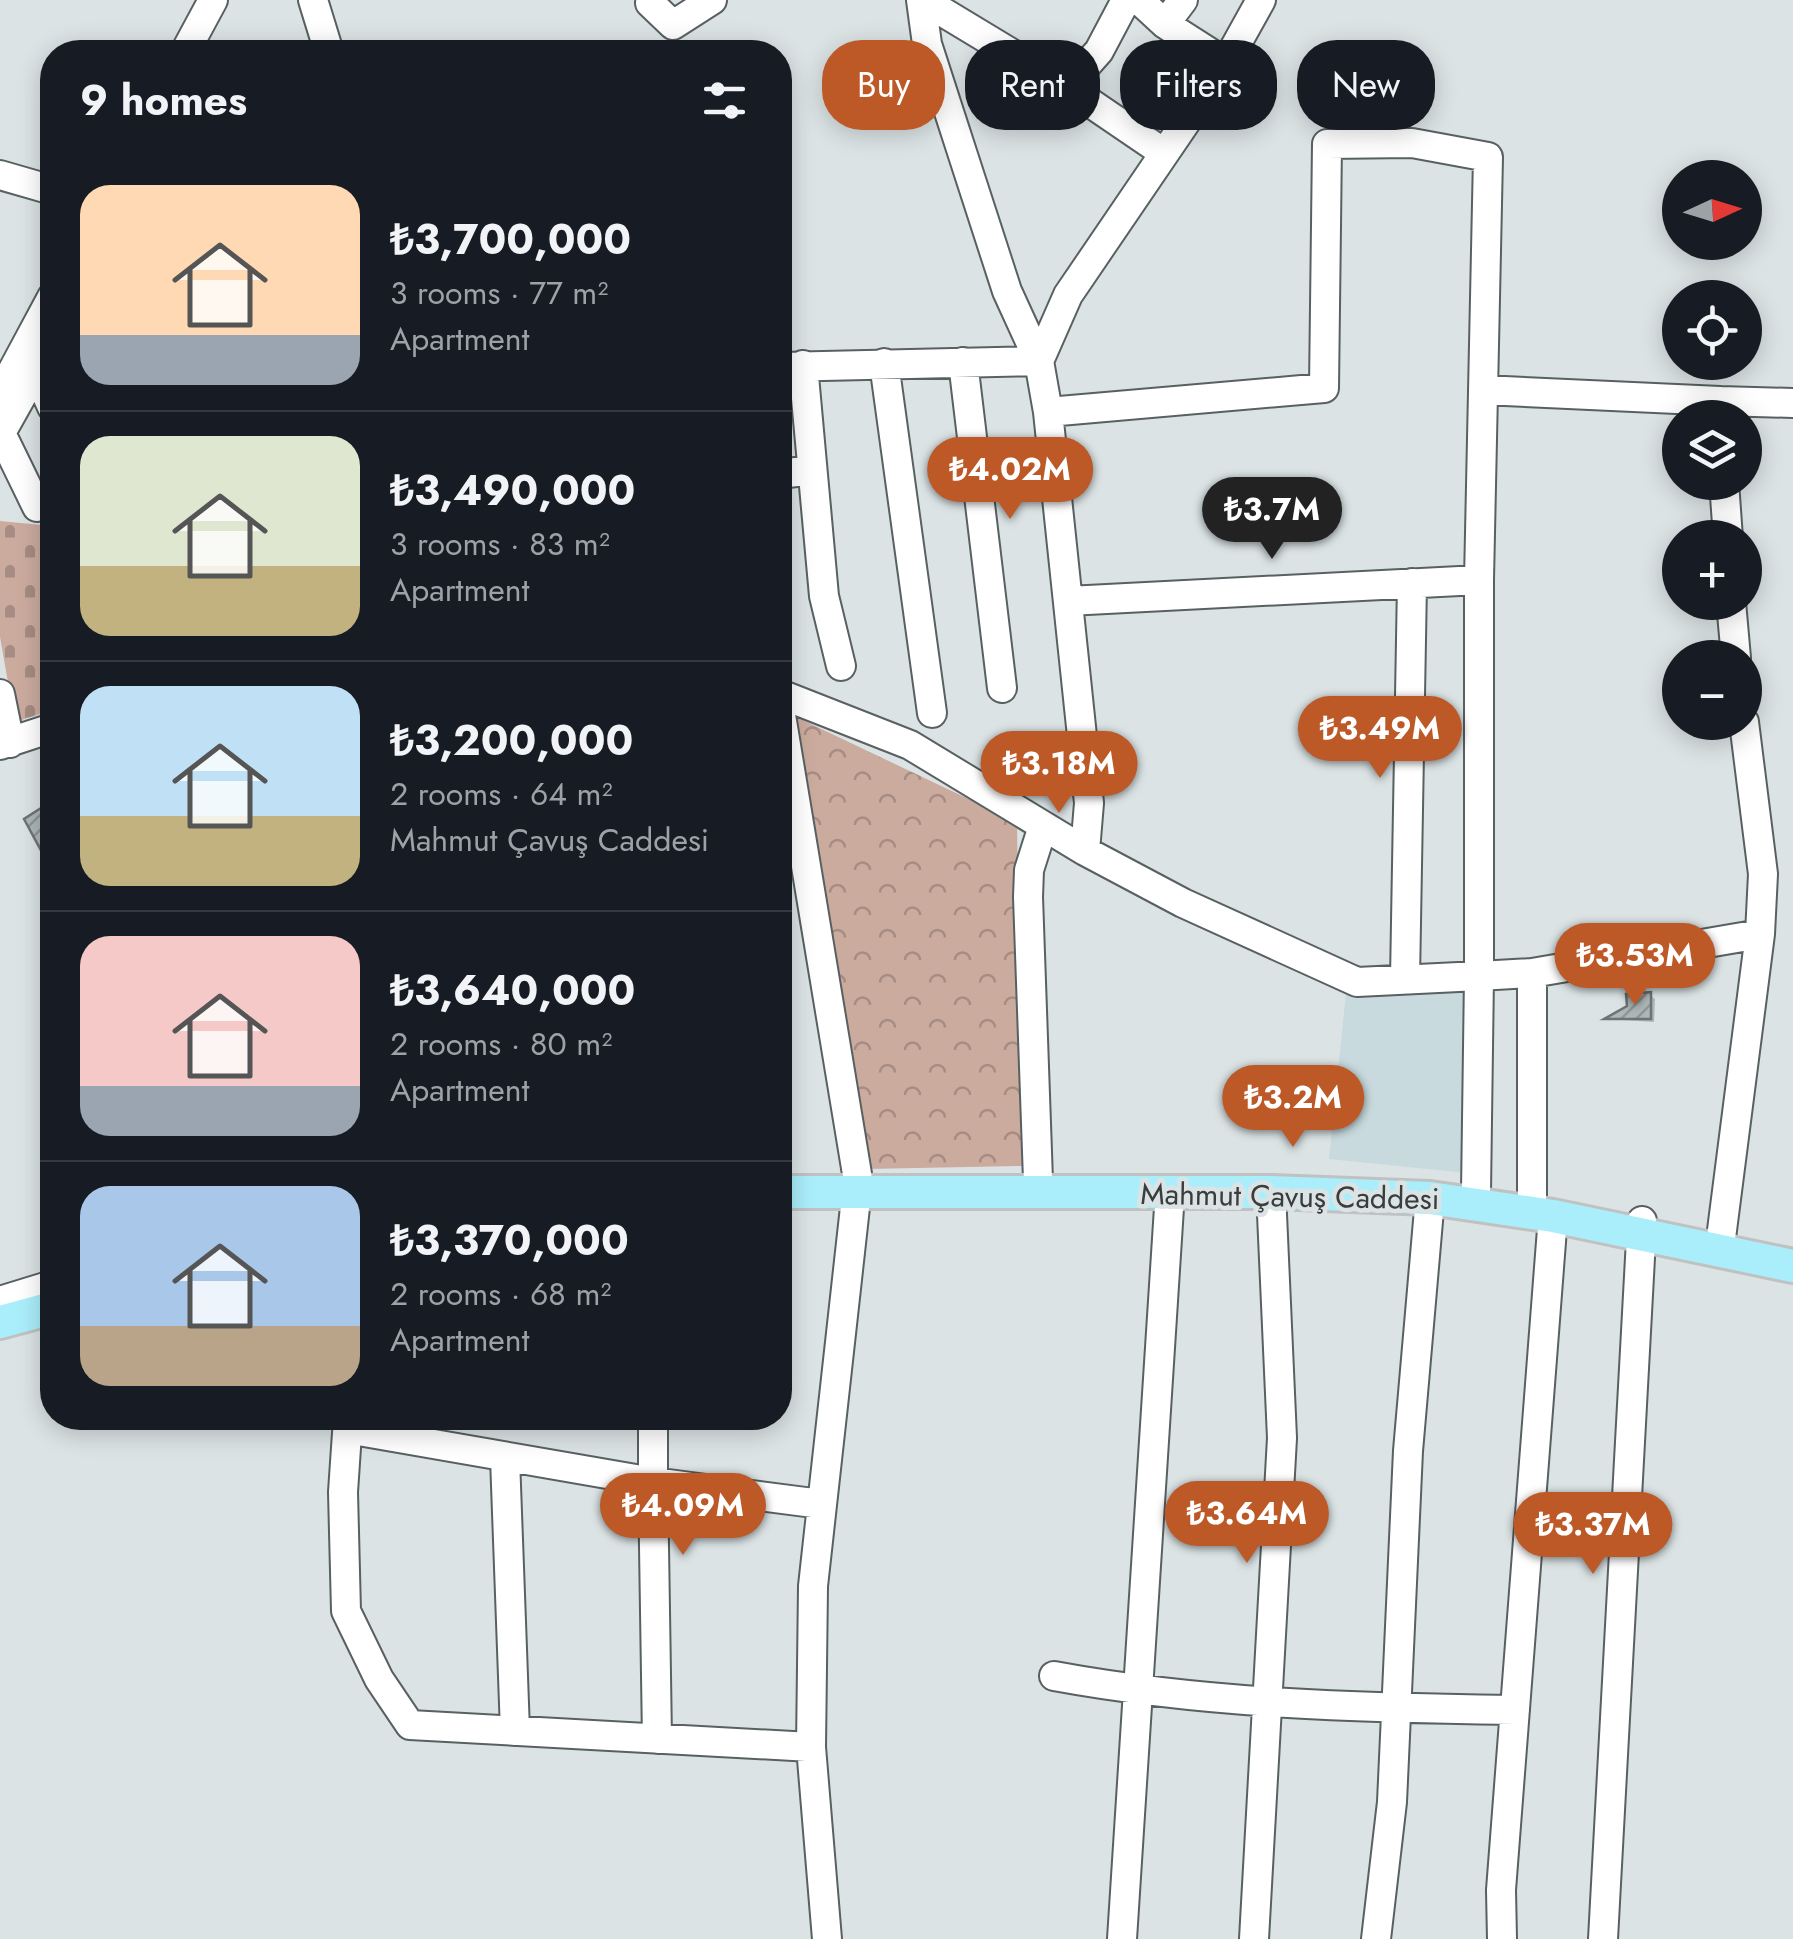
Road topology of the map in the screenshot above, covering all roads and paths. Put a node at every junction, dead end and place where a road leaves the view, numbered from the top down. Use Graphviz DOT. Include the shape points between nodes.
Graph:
graph roads {
  1 [pos="213,0"];
  2 [pos="313,0"];
  3 [pos="712,0"];
  4 [pos="922,0"];
  5 [pos="1126,0"];
  6 [pos="1139,0"];
  7 [pos="1183,0"];
  8 [pos="1261,0"];
  9 [pos="650,4"];
  10 [pos="1164,24"];
  11 [pos="191,40"];
  12 [pos="325,40"];
  13 [pos="985,40"];
  14 [pos="1189,40"];
  15 [pos="1239,40"];
  16 [pos="1100,49"];
  17 [pos="1100,108"];
  18 [pos="1180,130"];
  19 [pos="1164,153"];
  20 [pos="0,176"];
  21 [pos="40,187"];
  22 [pos="40,319"];
  23 [pos="1039,361"];
  24 [pos="962,362"];
  25 [pos="884,363"];
  26 [pos="40,364"];
  27 [pos="792,366"];
  28 [pos="36,371"];
  29 [pos="792,371"];
  30 [pos="40,380"];
  31 [pos="1483,390"];
  32 [pos="0,394"];
  33 [pos="1793,402"];
  34 [pos="1662,404"];
  35 [pos="1762,405"];
  36 [pos="1048,412"];
  37 [pos="812,470"];
  38 [pos="792,472"];
  39 [pos="37,508"];
  40 [pos="1479,580"];
  41 [pos="1412,583"];
  42 [pos="1068,601"];
  43 [pos="842,666"];
  44 [pos="1002,688"];
  45 [pos="0,694"];
  46 [pos="792,699"];
  47 [pos="932,713"];
  48 [pos="40,732"];
  49 [pos="1746,740"];
  50 [pos="5,744"];
  51 [pos="792,783"];
  52 [pos="1043,826"];
  53 [pos="1085,850"];
  54 [pos="1760,934"];
  55 [pos="1532,973"];
  56 [pos="1479,976"];
  57 [pos="1405,980"];
  58 [pos="1038,1180"];
  59 [pos="792,1181"];
  60 [pos="858,1186"];
  61 [pos="792,1191"];
  62 [pos="1170,1192"];
  63 [pos="1271,1192"];
  64 [pos="1476,1192"];
  65 [pos="1430,1198"];
  66 [pos="1543,1208"];
  67 [pos="1641,1228"];
  68 [pos="1721,1238"];
  69 [pos="1793,1253"];
  70 [pos="1793,1266"];
  71 [pos="40,1289"];
  72 [pos="40,1296"];
  73 [pos="0,1304"];
  74 [pos="40,1311"];
  75 [pos="0,1322"];
  76 [pos="347,1430"];
  77 [pos="379,1430"];
  78 [pos="653,1430"];
  79 [pos="505,1458"];
  80 [pos="653,1482"];
  81 [pos="822,1504"];
  82 [pos="1054,1676"];
  83 [pos="1139,1691"];
  84 [pos="1268,1700"];
  85 [pos="1397,1708"];
  86 [pos="1515,1710"];
  87 [pos="515,1731"];
  88 [pos="657,1740"];
  89 [pos="811,1746"];
  90 [pos="826,1939"];
  91 [pos="1122,1939"];
  92 [pos="1254,1939"];
  93 [pos="1376,1939"];
  94 [pos="1502,1939"];
  95 [pos="1603,1939"];
  1 -- 11 [label="street"];
  2 -- 12 [label="street"];
  3 -- 9 [label="street" via="674,25"];
  4 -- 13 [label="street"];
  4 -- 23 [label="street" via="927,44 1001,272"];
  5 -- 16 [label="street"];
  6 -- 10 [label="street"];
  7 -- 10 [label="street"];
  8 -- 15 [label="street"];
  10 -- 14 [label="street"];
  17 -- 19 [label="street"];
  18 -- 19 [label="street"];
  19 -- 23 [label="street" via="1068,295"];
  20 -- 21 [label="street"];
  22 -- 32 [label="street"];
  23 -- 24 [label="street"];
  23 -- 36 [label="street"];
  24 -- 25 [label="street"];
  24 -- 44 [label="street"];
  25 -- 27 [label="street"];
  25 -- 47 [label="street"];
  26 -- 28 [label="street"];
  28 -- 30 [label="street"];
  28 -- 39 [label="street" via="1,433"];
  29 -- 37 [label="street"];
  31 -- 34 [label="street"];
  31 -- 36 [label="street" via="1488,157 1412,143 1327,144 1324,388"];
  31 -- 40 [label="street"];
  33 -- 35 [label="street"];
  36 -- 42 [label="street"];
  37 -- 38 [label="street"];
  37 -- 43 [label="street" via="824,596"];
  40 -- 41 [label="street"];
  40 -- 56 [label="street"];
  41 -- 42 [label="street"];
  41 -- 57 [label="street"];
  42 -- 53 [label="street" via="1090,803"];
  45 -- 50 [label="street"];
  46 -- 52 [label="street" via="910,745"];
  48 -- 50 [label="street"];
  49 -- 54 [label="street" via="1763,874"];
  51 -- 60 [label="street"];
  52 -- 53 [label="street"];
  52 -- 58 [label="street" via="1028,897"];
  53 -- 57 [label="street" via="1357,982"];
  54 -- 55 [label="street"];
  54 -- 68 [label="street"];
  55 -- 56 [label="street"];
  55 -- 66 [label="street"];
  56 -- 57 [label="street"];
  56 -- 64 [label="street"];
  58 -- 60 [label="main road"];
  58 -- 64 [label="main road" via="1326,1182"];
  59 -- 60 [label="main road"];
  60 -- 61 [label="main road, Mahmut Çavuş Caddesi"];
  60 -- 62 [label="main road, Mahmut Çavuş Caddesi"];
  60 -- 81 [label="street"];
  62 -- 63 [label="main road, Mahmut Çavuş Caddesi"];
  62 -- 83 [label="street"];
  63 -- 65 [label="main road, Mahmut Çavuş Caddesi"];
  63 -- 84 [label="street" via="1282,1438"];
  64 -- 66 [label="main road"];
  65 -- 66 [label="main road, Mahmut Çavuş Caddesi"];
  65 -- 85 [label="street" via="1408,1452"];
  66 -- 67 [label="main road, Mahmut Çavuş Caddesi"];
  66 -- 86 [label="street"];
  67 -- 68 [label="main road"];
  67 -- 70 [label="main road, Mahmut Çavuş Caddesi"];
  67 -- 95 [label="street"];
  68 -- 69 [label="main road"];
  71 -- 73 [label="street"];
  72 -- 73 [label="main road"];
  74 -- 75 [label="main road"];
  76 -- 87 [label="street" via="346,1611 379,1679 410,1725"];
  77 -- 79 [label="street"];
  78 -- 80 [label="street"];
  79 -- 80 [label="street"];
  79 -- 87 [label="street"];
  80 -- 81 [label="street"];
  80 -- 88 [label="street"];
  81 -- 89 [label="street" via="813,1586"];
  82 -- 83 [label="street"];
  83 -- 84 [label="street"];
  83 -- 91 [label="street"];
  84 -- 85 [label="street"];
  84 -- 92 [label="street"];
  85 -- 86 [label="street"];
  85 -- 93 [label="street"];
  86 -- 94 [label="street"];
  87 -- 88 [label="street"];
  88 -- 89 [label="street"];
  89 -- 90 [label="street"];
}
